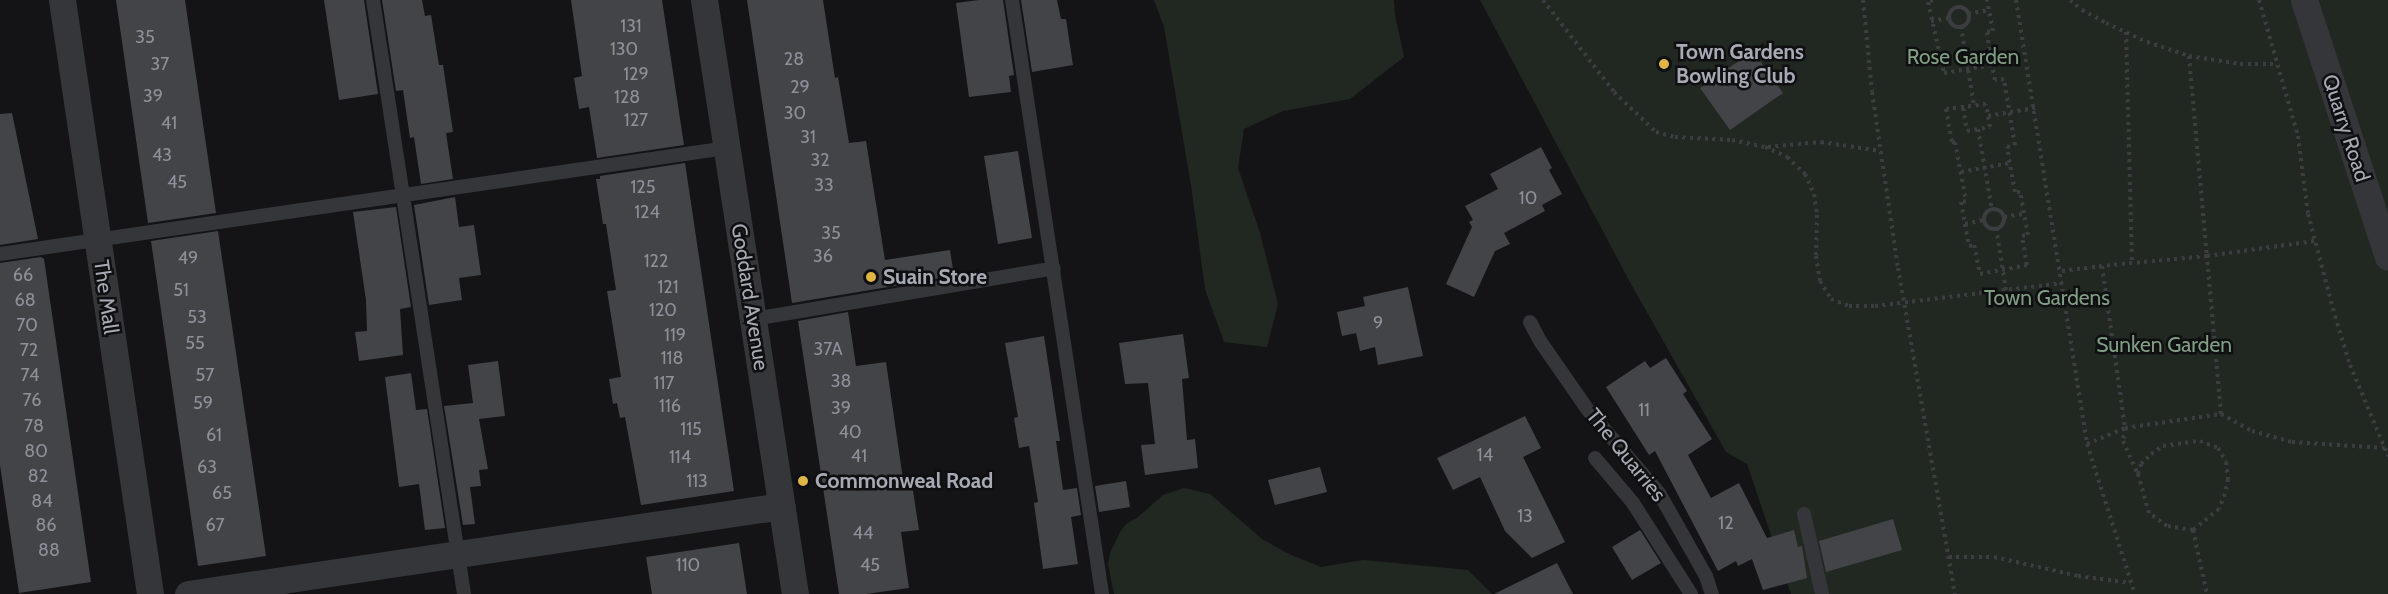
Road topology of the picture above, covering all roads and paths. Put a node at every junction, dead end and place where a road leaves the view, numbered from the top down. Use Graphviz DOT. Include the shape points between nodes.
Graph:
graph roads {
  1 [pos="62,0"];
  2 [pos="374,0"];
  3 [pos="704,0"];
  4 [pos="1012,0"];
  5 [pos="1543,0"];
  6 [pos="1863,0"];
  7 [pos="1933,0"];
  8 [pos="1956,0"];
  9 [pos="1987,0"];
  10 [pos="2016,0"];
  11 [pos="2070,0"];
  12 [pos="2259,0"];
  13 [pos="2304,0"];
  14 [pos="1957,7"];
  15 [pos="1989,10"];
  16 [pos="1968,14"];
  17 [pos="1949,18"];
  18 [pos="1931,21"];
  19 [pos="1960,26"];
  20 [pos="2126,32"];
  21 [pos="2189,56"];
  22 [pos="2278,64"];
  23 [pos="1992,65"];
  24 [pos="1968,69"];
  25 [pos="1974,106"];
  26 [pos="1963,108"];
  27 [pos="2035,108"];
  28 [pos="2010,112"];
  29 [pos="1988,116"];
  30 [pos="1978,129"];
  31 [pos="1765,147"];
  32 [pos="727,148"];
  33 [pos="1880,151"];
  34 [pos="2010,163"];
  35 [pos="1985,168"];
  36 [pos="1961,172"];
  37 [pos="403,197"];
  38 [pos="1992,210"];
  39 [pos="2024,214"];
  40 [pos="2004,217"];
  41 [pos="1984,220"];
  42 [pos="1965,224"];
  43 [pos="1996,228"];
  44 [pos="97,239"];
  45 [pos="2314,241"];
  46 [pos="0,254"];
  47 [pos="2207,256"];
  48 [pos="2388,256"];
  49 [pos="2132,263"];
  50 [pos="2102,266"];
  51 [pos="1054,268"];
  52 [pos="2002,270"];
  53 [pos="2062,271"];
  54 [pos="2063,283"];
  55 [pos="2006,290"];
  56 [pos="754,318"];
  57 [pos="1530,322"];
  58 [pos="2221,414"];
  59 [pos="2125,428"];
  60 [pos="2087,444"];
  61 [pos="2385,448"];
  62 [pos="2388,456"];
  63 [pos="1595,458"];
  64 [pos="2138,474"];
  65 [pos="782,506"];
  66 [pos="1804,514"];
  67 [pos="2193,530"];
  68 [pos="458,554"];
  69 [pos="1949,557"];
  70 [pos="2131,583"];
  71 [pos="150,594"];
  72 [pos="188,594"];
  73 [pos="464,594"];
  74 [pos="795,594"];
  75 [pos="1102,594"];
  76 [pos="1691,594"];
  77 [pos="1712,594"];
  78 [pos="1822,594"];
  79 [pos="1955,594"];
  80 [pos="2135,594"];
  81 [pos="2207,594"];
  1 -- 44 [label="street, The Mall"];
  2 -- 37 [label="lane"];
  3 -- 32 [label="street, Goddard Avenue"];
  4 -- 51 [label="lane"];
  5 -- 31 [label="path" via="1614,92 1656,132"];
  6 -- 33 [label="path"];
  7 -- 18 [label="path" via="1928,2"];
  8 -- 14 [label="path"];
  9 -- 15 [label="path"];
  10 -- 27 [label="path"];
  11 -- 20 [label="path"];
  12 -- 22 [label="path"];
  13 -- 48 [label="street, Quarry Road"];
  14 -- 16 [label="path"];
  14 -- 17 [label="path"];
  15 -- 16 [label="path"];
  15 -- 23 [label="path" via="1993,31 1987,32"];
  16 -- 19 [label="path" via="1968,20"];
  17 -- 18 [label="path"];
  17 -- 19 [label="path" via="1952,24"];
  18 -- 24 [label="path" via="1944,73"];
  19 -- 24 [label="path"];
  20 -- 21 [label="path"];
  20 -- 49 [label="path"];
  21 -- 22 [label="path" via="2240,64"];
  21 -- 47 [label="path"];
  22 -- 45 [label="path" via="2298,136"];
  23 -- 24 [label="path"];
  23 -- 28 [label="path" via="1995,80 2004,79"];
  24 -- 25 [label="path"];
  25 -- 26 [label="path"];
  25 -- 29 [label="path" via="1986,104"];
  26 -- 30 [label="path" via="1967,131"];
  26 -- 36 [label="path" via="1946,109"];
  27 -- 28 [label="path"];
  27 -- 53 [label="path"];
  28 -- 29 [label="path"];
  28 -- 34 [label="path" via="2015,145 2007,147"];
  29 -- 30 [label="path" via="1990,127"];
  30 -- 35 [label="path"];
  31 -- 33 [label="path" via="1821,142"];
  31 -- 55 [label="path" via="1787,158 1805,174 1814,194 1815,256 1820,281 1831,299 1875,306"];
  32 -- 37 [label="lane"];
  32 -- 56 [label="street, Goddard Avenue"];
  33 -- 69 [label="path"];
  34 -- 35 [label="path"];
  34 -- 39 [label="path"];
  35 -- 36 [label="path"];
  35 -- 38 [label="path"];
  36 -- 42 [label="path"];
  37 -- 44 [label="lane"];
  37 -- 68 [label="lane"];
  38 -- 40 [label="path" via="1998,210"];
  38 -- 41 [label="path"];
  39 -- 40 [label="path"];
  39 -- 52 [label="path" via="2028,235 2022,236 2027,265"];
  40 -- 43 [label="path"];
  41 -- 42 [label="path"];
  41 -- 43 [label="path" via="1987,226"];
  42 -- 52 [label="path" via="1980,273"];
  43 -- 52 [label="path"];
  44 -- 46 [label="lane"];
  44 -- 71 [label="street, The Mall"];
  45 -- 47 [label="path"];
  45 -- 61 [label="path" via="2350,365"];
  47 -- 49 [label="path"];
  47 -- 58 [label="path"];
  49 -- 50 [label="path"];
  50 -- 53 [label="path"];
  50 -- 59 [label="path"];
  51 -- 56 [label="lane"];
  51 -- 75 [label="lane"];
  52 -- 55 [label="path"];
  53 -- 54 [label="path"];
  54 -- 55 [label="path"];
  54 -- 60 [label="path"];
  56 -- 65 [label="street, Goddard Avenue"];
  57 -- 77 [label="lane, The Quarries" via="1588,410 1659,493 1706,576"];
  58 -- 59 [label="path"];
  58 -- 61 [label="path" via="2252,431 2292,442"];
  59 -- 60 [label="path"];
  59 -- 64 [label="path" via="2123,441"];
  60 -- 70 [label="path"];
  61 -- 62 [label="path"];
  63 -- 76 [label="lane, The Quarries" via="1633,503"];
  64 -- 67 [label="path" via="2149,513 2167,526"];
  64 -- 67 [label="path" via="2141,464 2163,446 2200,441 2218,448 2226,462 2225,494 2218,509"];
  65 -- 68 [label="street"];
  65 -- 74 [label="street, Goddard Avenue"];
  66 -- 78 [label="lane"];
  67 -- 81 [label="path"];
  68 -- 72 [label="street"];
  68 -- 73 [label="lane"];
  69 -- 70 [label="path" via="1994,557 2078,576"];
  69 -- 79 [label="path"];
  70 -- 80 [label="path"];
}
